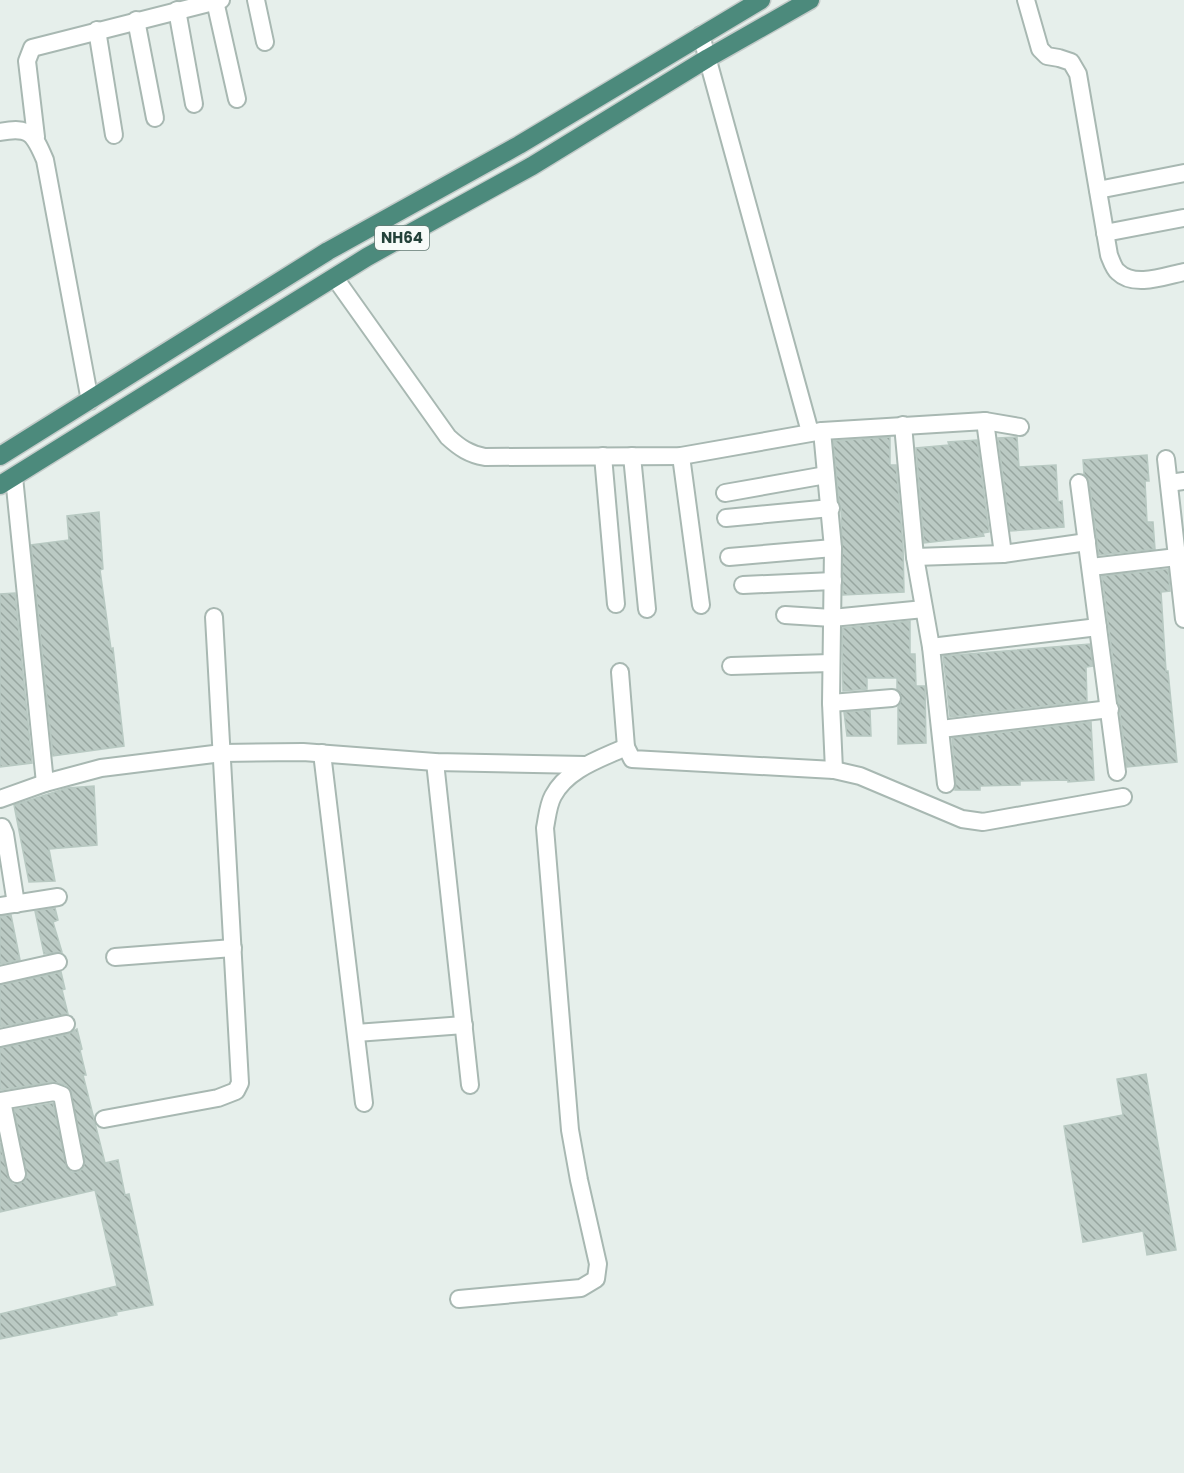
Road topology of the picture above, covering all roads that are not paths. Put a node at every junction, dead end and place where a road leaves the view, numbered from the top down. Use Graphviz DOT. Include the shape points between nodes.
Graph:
graph roads {
  1 [pos="256,0"];
  2 [pos="761,0"];
  3 [pos="810,0"];
  4 [pos="1026,0"];
  5 [pos="218,1"];
  6 [pos="177,10"];
  7 [pos="136,20"];
  8 [pos="98,30"];
  9 [pos="701,34"];
  10 [pos="265,42"];
  11 [pos="708,58"];
  12 [pos="237,99"];
  13 [pos="194,104"];
  14 [pos="155,118"];
  15 [pos="0,132"];
  16 [pos="114,135"];
  17 [pos="36,137"];
  18 [pos="1184,173"];
  19 [pos="1098,190"];
  20 [pos="1184,218"];
  21 [pos="1105,233"];
  22 [pos="1184,272"];
  23 [pos="335,278"];
  24 [pos="90,400"];
  25 [pos="985,421"];
  26 [pos="903,425"];
  27 [pos="1020,427"];
  28 [pos="816,432"];
  29 [pos="0,456"];
  30 [pos="603,456"];
  31 [pos="632,456"];
  32 [pos="681,456"];
  33 [pos="1166,459"];
  34 [pos="826,475"];
  35 [pos="7,481"];
  36 [pos="1176,482"];
  37 [pos="1079,483"];
  38 [pos="725,493"];
  39 [pos="831,508"];
  40 [pos="726,518"];
  41 [pos="1179,530"];
  42 [pos="1087,542"];
  43 [pos="833,548"];
  44 [pos="1003,554"];
  45 [pos="729,557"];
  46 [pos="915,557"];
  47 [pos="1177,557"];
  48 [pos="1091,567"];
  49 [pos="832,581"];
  50 [pos="743,585"];
  51 [pos="616,604"];
  52 [pos="700,605"];
  53 [pos="647,609"];
  54 [pos="924,609"];
  55 [pos="784,615"];
  56 [pos="214,617"];
  57 [pos="832,618"];
  58 [pos="1184,620"];
  59 [pos="1098,627"];
  60 [pos="931,647"];
  61 [pos="831,663"];
  62 [pos="731,666"];
  63 [pos="620,672"];
  64 [pos="892,698"];
  65 [pos="831,703"];
  66 [pos="1110,710"];
  67 [pos="941,729"];
  68 [pos="626,747"];
  69 [pos="222,753"];
  70 [pos="322,753"];
  71 [pos="435,762"];
  72 [pos="585,765"];
  73 [pos="834,770"];
  74 [pos="1117,772"];
  75 [pos="45,783"];
  76 [pos="946,784"];
  77 [pos="1123,798"];
  78 [pos="0,799"];
  79 [pos="2,827"];
  80 [pos="58,897"];
  81 [pos="8,905"];
  82 [pos="232,948"];
  83 [pos="115,957"];
  84 [pos="58,962"];
  85 [pos="0,975"];
  86 [pos="66,1024"];
  87 [pos="464,1025"];
  88 [pos="356,1033"];
  89 [pos="0,1038"];
  90 [pos="470,1085"];
  91 [pos="1,1101"];
  92 [pos="364,1103"];
  93 [pos="104,1119"];
  94 [pos="75,1162"];
  95 [pos="17,1174"];
  96 [pos="459,1299"];
  1 -- 10 [label="street"];
  2 -- 9 [label="highway, NH64"];
  3 -- 11 [label="highway, NH64"];
  4 -- 19 [label="street" via="1040,49 1047,56 1071,62 1078,74"];
  5 -- 6 [label="street"];
  5 -- 12 [label="street"];
  6 -- 7 [label="street"];
  6 -- 13 [label="street"];
  7 -- 8 [label="street"];
  7 -- 14 [label="street"];
  8 -- 16 [label="street"];
  8 -- 17 [label="street" via="32,48 27,61"];
  9 -- 11 [label="street"];
  9 -- 24 [label="highway, NH64" via="519,145 328,251"];
  11 -- 23 [label="highway, NH64" via="532,166"];
  11 -- 28 [label="street"];
  15 -- 17 [label="street" via="23,129"];
  17 -- 24 [label="street" via="45,160"];
  18 -- 19 [label="street"];
  19 -- 21 [label="street"];
  20 -- 21 [label="street"];
  21 -- 22 [label="street" via="1108,255 1117,272 1143,280"];
  23 -- 30 [label="street" via="448,437 461,449 485,457"];
  23 -- 35 [label="highway, NH64"];
  24 -- 29 [label="highway, NH64"];
  25 -- 26 [label="street"];
  25 -- 27 [label="street"];
  25 -- 44 [label="street"];
  26 -- 28 [label="street"];
  26 -- 46 [label="street"];
  28 -- 32 [label="street"];
  28 -- 34 [label="street"];
  30 -- 31 [label="street"];
  30 -- 51 [label="street"];
  31 -- 32 [label="street"];
  31 -- 53 [label="street"];
  32 -- 52 [label="street"];
  33 -- 36 [label="street"];
  34 -- 38 [label="street"];
  34 -- 39 [label="street"];
  35 -- 75 [label="street"];
  36 -- 41 [label="street"];
  37 -- 42 [label="street"];
  39 -- 40 [label="street"];
  39 -- 43 [label="street"];
  41 -- 47 [label="street"];
  42 -- 44 [label="street"];
  42 -- 48 [label="street"];
  43 -- 45 [label="street"];
  43 -- 49 [label="street"];
  44 -- 46 [label="street"];
  46 -- 54 [label="street"];
  47 -- 48 [label="street"];
  47 -- 58 [label="street"];
  48 -- 59 [label="street"];
  49 -- 50 [label="street"];
  49 -- 57 [label="street"];
  54 -- 57 [label="street"];
  54 -- 60 [label="street"];
  55 -- 57 [label="street"];
  56 -- 69 [label="street"];
  57 -- 61 [label="street"];
  59 -- 60 [label="street"];
  59 -- 66 [label="street"];
  60 -- 67 [label="street"];
  61 -- 62 [label="street"];
  61 -- 65 [label="street"];
  63 -- 68 [label="street"];
  64 -- 65 [label="street"];
  65 -- 73 [label="street"];
  66 -- 67 [label="street"];
  66 -- 74 [label="street"];
  67 -- 76 [label="street"];
  68 -- 72 [label="street"];
  68 -- 73 [label="street" via="632,759 645,761"];
  69 -- 70 [label="street"];
  69 -- 75 [label="street" via="100,768"];
  69 -- 82 [label="street"];
  70 -- 71 [label="street"];
  70 -- 88 [label="street"];
  71 -- 72 [label="street"];
  71 -- 87 [label="street"];
  72 -- 96 [label="street" via="557,789 545,828 570,1130 598,1264 596,1279 581,1288"];
  73 -- 77 [label="street" via="860,776 962,819 983,822"];
  75 -- 78 [label="street"];
  79 -- 81 [label="street"];
  80 -- 81 [label="street"];
  82 -- 83 [label="street"];
  82 -- 93 [label="street" via="240,1083 236,1090 218,1098"];
  84 -- 85 [label="street"];
  86 -- 89 [label="street"];
  87 -- 88 [label="street"];
  87 -- 90 [label="street"];
  88 -- 92 [label="street"];
  91 -- 94 [label="street" via="54,1092 62,1095"];
  91 -- 95 [label="street"];
}
